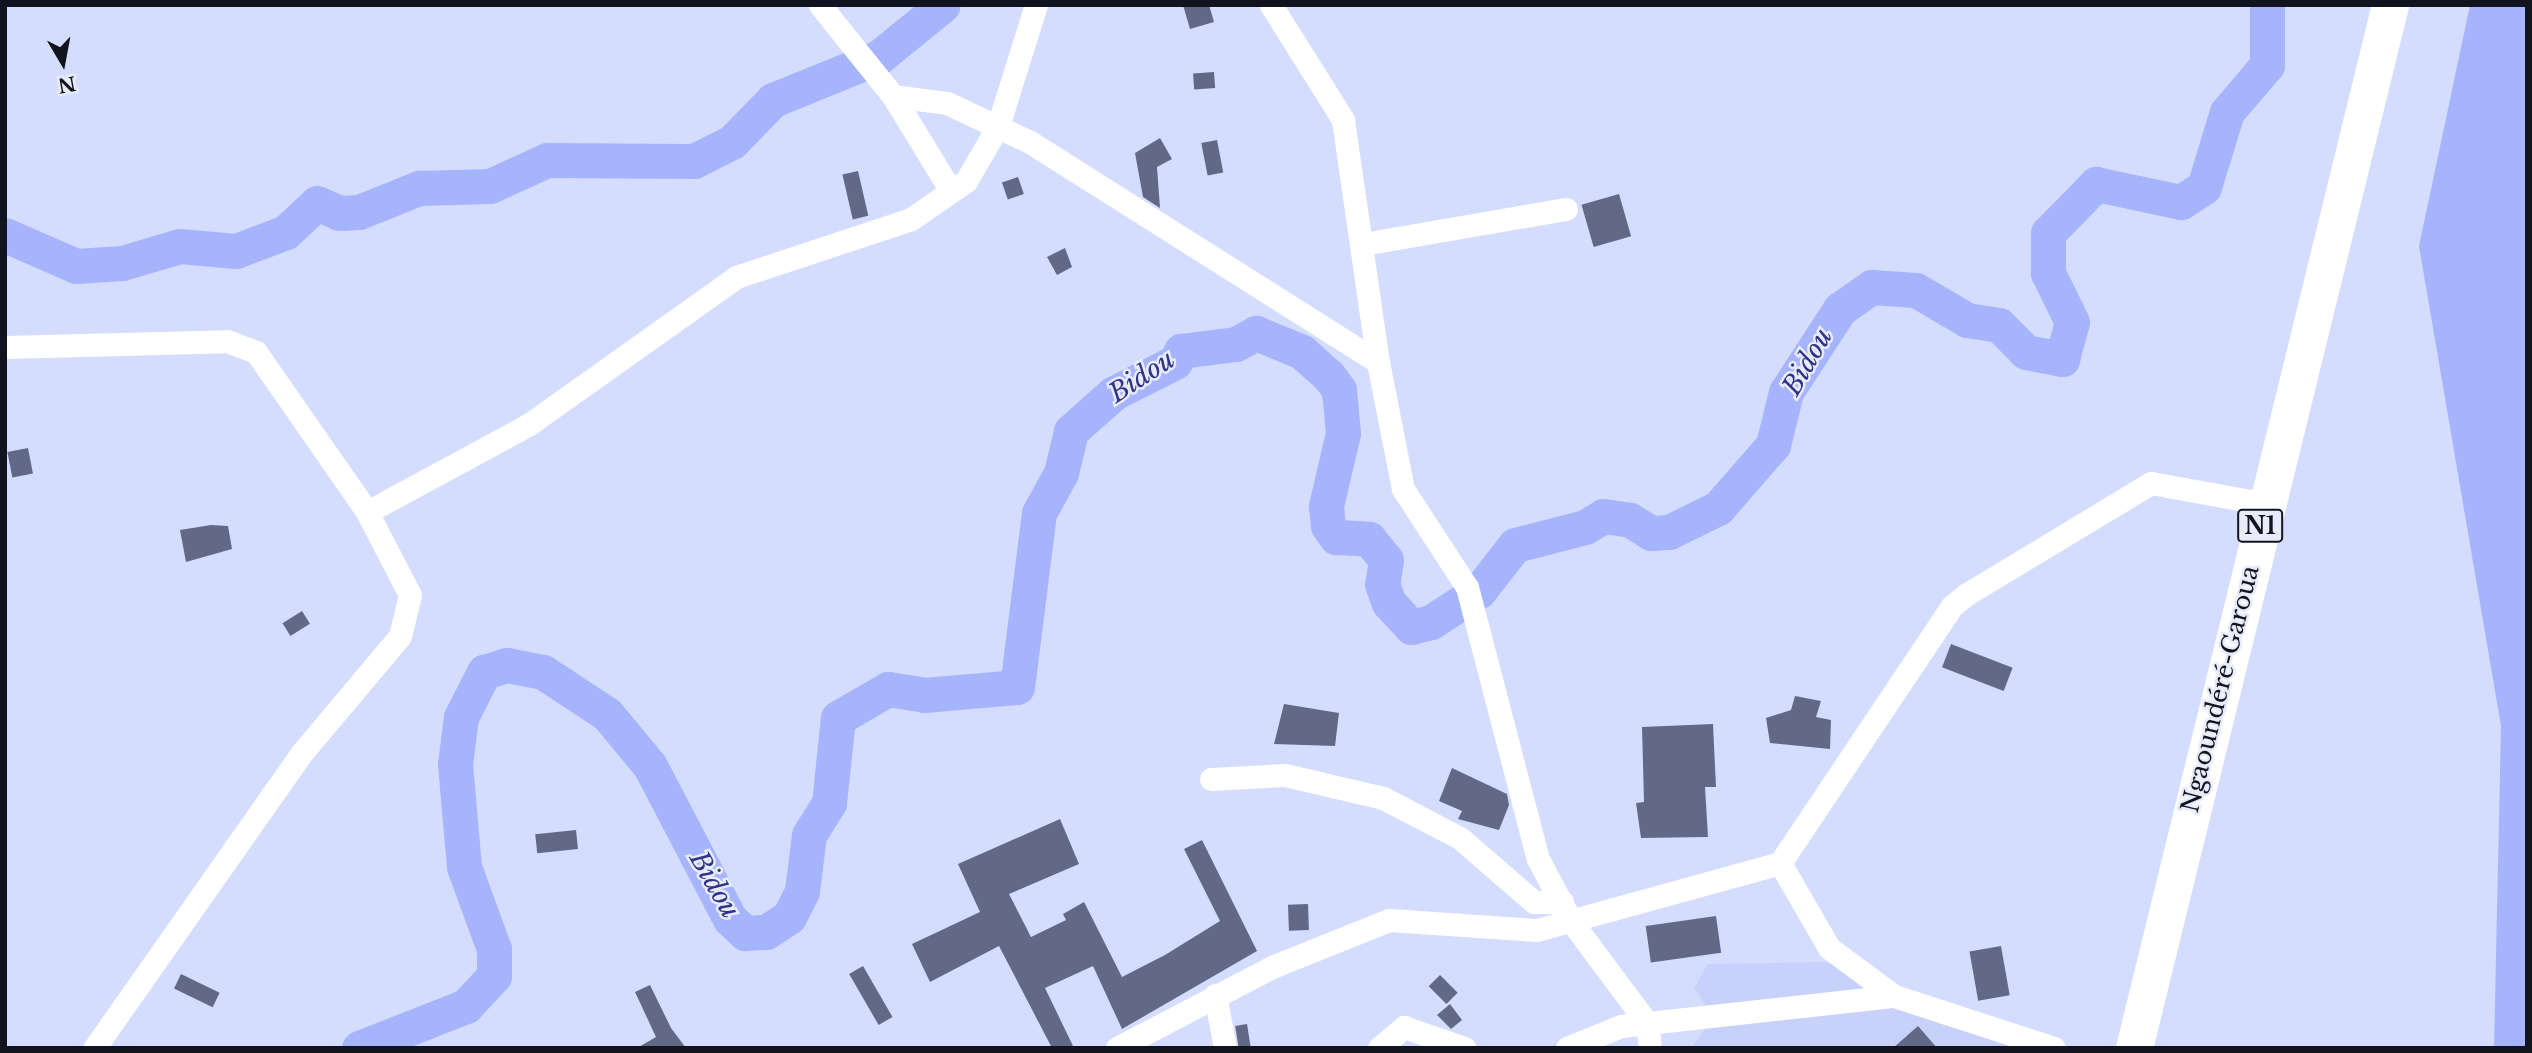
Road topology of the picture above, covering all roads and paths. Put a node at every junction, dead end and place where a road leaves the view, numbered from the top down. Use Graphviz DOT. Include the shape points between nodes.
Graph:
graph roads {
  1 [pos="820,5"];
  2 [pos="1036,5"];
  3 [pos="1271,5"];
  4 [pos="2390,5"];
  5 [pos="893,96"];
  6 [pos="998,126"];
  7 [pos="951,191"];
  8 [pos="1566,209"];
  9 [pos="1363,244"];
  10 [pos="5,347"];
  11 [pos="1378,362"];
  12 [pos="2266,504"];
  13 [pos="367,512"];
  14 [pos="1211,779"];
  15 [pos="1780,863"];
  16 [pos="1567,912"];
  17 [pos="1215,995"];
  18 [pos="1894,996"];
  19 [pos="1647,1023"];
  20 [pos="94,1048"];
  21 [pos="1117,1048"];
  22 [pos="1225,1048"];
  23 [pos="1379,1048"];
  24 [pos="1464,1048"];
  25 [pos="1567,1048"];
  26 [pos="1650,1048"];
  27 [pos="2054,1048"];
  28 [pos="2134,1048"];
  1 -- 5 [label="street"];
  2 -- 6 [label="street"];
  3 -- 9 [label="street" via="1343,120"];
  4 -- 12 [label="highway, Ngaoundéré-Garoua / N1"];
  5 -- 6 [label="street" via="929,97"];
  5 -- 7 [label="street"];
  6 -- 7 [label="street" via="982,161"];
  6 -- 11 [label="street"];
  7 -- 13 [label="street" via="911,219 736,277 528,425"];
  8 -- 9 [label="street"];
  9 -- 11 [label="street"];
  10 -- 13 [label="street" via="241,345 256,352"];
  11 -- 16 [label="street" via="1403,489 1467,587 1538,859"];
  12 -- 15 [label="street" via="2151,483 1967,594 1952,606"];
  12 -- 28 [label="highway, Ngaoundéré-Garoua / N1"];
  13 -- 20 [label="street" via="410,595 400,636 301,754"];
  14 -- 16 [label="street" via="1285,775 1383,798 1460,838 1534,902"];
  15 -- 16 [label="street"];
  15 -- 18 [label="street" via="1829,948"];
  16 -- 17 [label="street" via="1513,931 1415,918 1389,920"];
  16 -- 19 [label="street"];
  17 -- 21 [label="street"];
  17 -- 22 [label="street"];
  18 -- 19 [label="street"];
  18 -- 27 [label="street"];
  19 -- 25 [label="street" via="1605,1030"];
  19 -- 26 [label="street"];
  23 -- 24 [label="street" via="1404,1027"];
}
